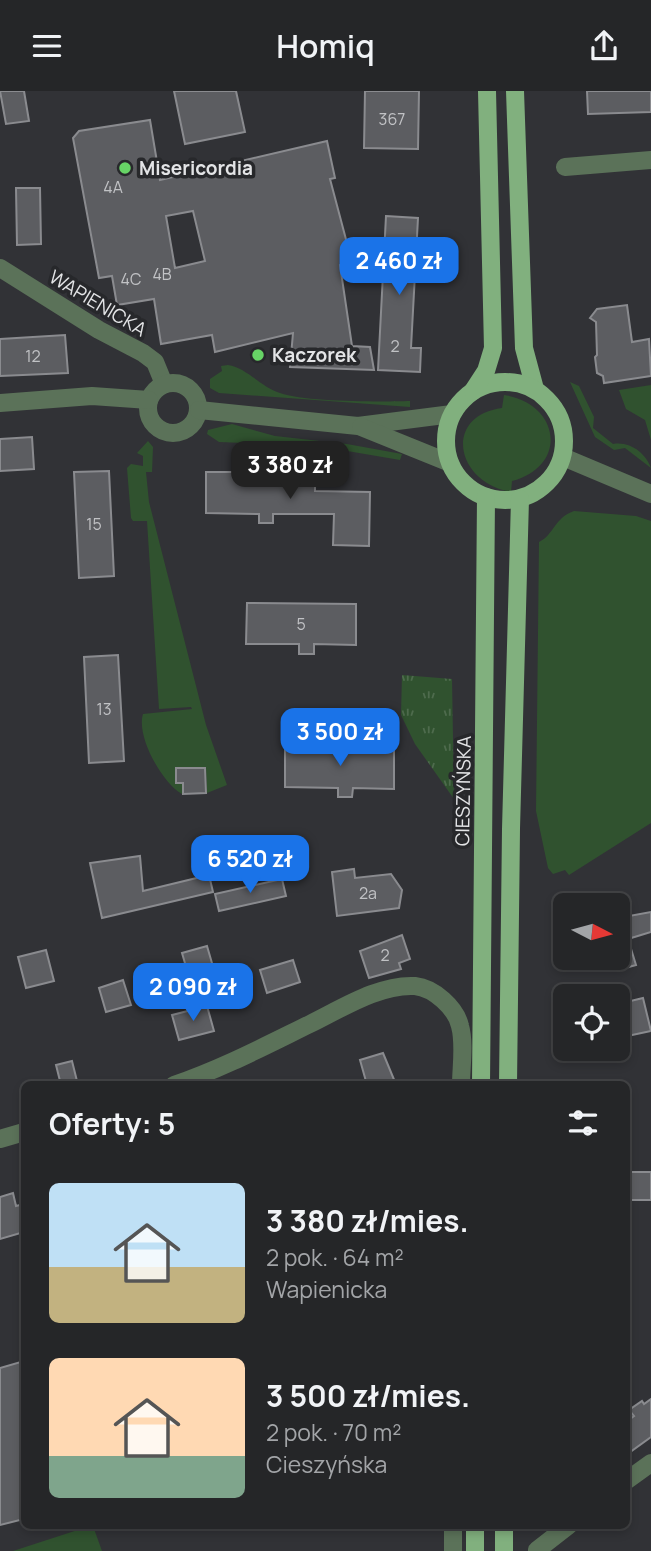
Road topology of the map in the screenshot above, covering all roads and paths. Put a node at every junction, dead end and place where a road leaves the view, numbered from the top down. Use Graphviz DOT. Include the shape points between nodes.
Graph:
graph roads {
  1 [pos="487,91"];
  2 [pos="515,91"];
  3 [pos="651,160"];
  4 [pos="565,167"];
  5 [pos="0,268"];
  6 [pos="164,384"];
  7 [pos="535,389"];
  8 [pos="473,391"];
  9 [pos="149,400"];
  10 [pos="0,403"];
  11 [pos="199,409"];
  12 [pos="452,414"];
  13 [pos="358,426"];
  14 [pos="563,457"];
  15 [pos="450,463"];
  16 [pos="651,494"];
  17 [pos="486,498"];
  18 [pos="520,499"];
  19 [pos="185,1081"];
  20 [pos="461,1081"];
  21 [pos="481,1081"];
  22 [pos="508,1081"];
  23 [pos="21,1133"];
  24 [pos="0,1139"];
  25 [pos="651,1463"];
  26 [pos="630,1479"];
  27 [pos="453,1529"];
  28 [pos="475,1529"];
  29 [pos="504,1529"];
  30 [pos="564,1529"];
  31 [pos="537,1550"];
  32 [pos="453,1551"];
  33 [pos="475,1551"];
  34 [pos="504,1551"];
  1 -- 8 [label="main road" via="493,348"];
  2 -- 7 [label="main road" via="524,348"];
  3 -- 4 [label="street"];
  5 -- 6 [label="street, WAPIENICKA" via="143,353 155,362"];
  6 -- 9 [label="street"];
  6 -- 11 [label="street" via="189,387"];
  7 -- 8 [label="main road" via="504,381"];
  7 -- 14 [label="main road" via="558,411 565,442"];
  8 -- 12 [label="main road"];
  9 -- 10 [label="street" via="92,396"];
  9 -- 11 [label="street" via="151,420 171,433 185,431"];
  11 -- 13 [label="street"];
  12 -- 13 [label="street"];
  12 -- 15 [label="main road" via="446,433"];
  13 -- 15 [label="street"];
  14 -- 16 [label="street"];
  14 -- 18 [label="main road" via="554,476"];
  15 -- 17 [label="main road" via="459,478"];
  17 -- 18 [label="main road"];
  17 -- 21 [label="main road, CIESZYŃSKA"];
  18 -- 22 [label="main road"];
  19 -- 20 [label="street" via="363,999 397,987 416,986 431,991 453,1010 460,1026"];
  23 -- 24 [label="street"];
  25 -- 26 [label="street"];
  27 -- 32 [label="street"];
  28 -- 33 [label="main road"];
  29 -- 34 [label="main road"];
  30 -- 31 [label="street"];
}
